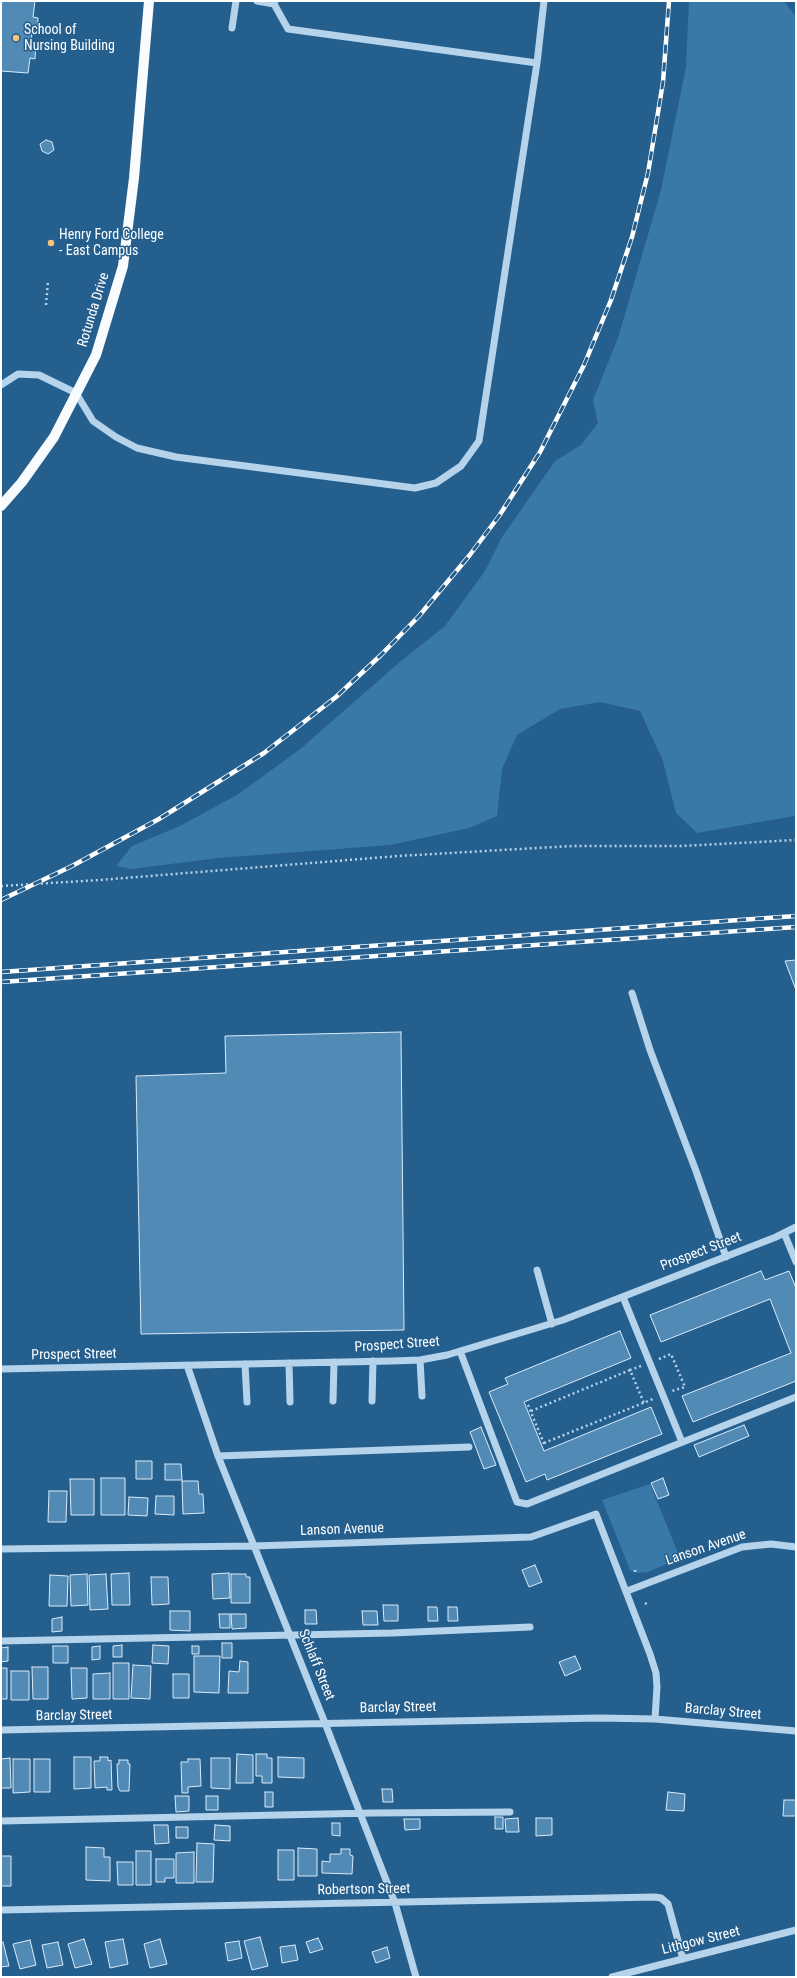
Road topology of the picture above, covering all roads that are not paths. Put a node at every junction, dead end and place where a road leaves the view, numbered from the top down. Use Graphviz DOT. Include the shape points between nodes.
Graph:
graph roads {
  1 [pos="149,1"];
  2 [pos="236,1"];
  3 [pos="257,1"];
  4 [pos="544,1"];
  5 [pos="275,2"];
  6 [pos="232,28"];
  7 [pos="537,63"];
  8 [pos="1,385"];
  9 [pos="76,393"];
  10 [pos="1,506"];
  11 [pos="632,993"];
  12 [pos="796,1227"];
  13 [pos="784,1233"];
  14 [pos="726,1257"];
  15 [pos="796,1262"];
  16 [pos="537,1270"];
  17 [pos="623,1297"];
  18 [pos="552,1324"];
  19 [pos="460,1351"];
  20 [pos="420,1360"];
  21 [pos="334,1362"];
  22 [pos="373,1362"];
  23 [pos="289,1363"];
  24 [pos="245,1364"];
  25 [pos="187,1365"];
  26 [pos="1,1369"];
  27 [pos="422,1396"];
  28 [pos="796,1397"];
  29 [pos="333,1401"];
  30 [pos="372,1401"];
  31 [pos="247,1402"];
  32 [pos="290,1402"];
  33 [pos="682,1442"];
  34 [pos="470,1447"];
  35 [pos="218,1456"];
  36 [pos="254,1546"];
  37 [pos="796,1547"];
  38 [pos="1,1549"];
  39 [pos="627,1591"];
  40 [pos="530,1627"];
  41 [pos="290,1635"];
  42 [pos="1,1641"];
  43 [pos="655,1719"];
  44 [pos="325,1723"];
  45 [pos="1,1730"];
  46 [pos="796,1731"];
  47 [pos="510,1812"];
  48 [pos="360,1813"];
  49 [pos="1,1821"];
  50 [pos="395,1903"];
  51 [pos="1,1910"];
  52 [pos="796,1930"];
  53 [pos="683,1959"];
  54 [pos="416,1977"];
  55 [pos="612,1977"];
  1 -- 9 [label="main road, Rotunda Drive" via="134,178 123,266 96,354"];
  2 -- 6 [label="street"];
  3 -- 5 [label="street"];
  4 -- 7 [label="street"];
  5 -- 7 [label="street" via="288,29"];
  7 -- 9 [label="street" via="479,441 461,466 436,483 415,488 176,457 137,448 116,437 93,421"];
  8 -- 9 [label="street" via="18,374 39,375"];
  9 -- 10 [label="main road, Rotunda Drive" via="54,438"];
  11 -- 14 [label="street" via="650,1050"];
  12 -- 13 [label="street, Prospect Street"];
  13 -- 14 [label="street, Prospect Street"];
  13 -- 15 [label="street"];
  14 -- 17 [label="street, Prospect Street"];
  16 -- 18 [label="street"];
  17 -- 18 [label="street, Prospect Street"];
  17 -- 33 [label="street"];
  18 -- 19 [label="street, Prospect Street"];
  19 -- 20 [label="street, Prospect Street"];
  19 -- 33 [label="street" via="517,1502 527,1504"];
  20 -- 22 [label="street, Prospect Street"];
  20 -- 27 [label="street"];
  21 -- 22 [label="street, Prospect Street"];
  21 -- 23 [label="street, Prospect Street"];
  21 -- 29 [label="street"];
  22 -- 30 [label="street"];
  23 -- 24 [label="street, Prospect Street"];
  23 -- 32 [label="street"];
  24 -- 25 [label="street, Prospect Street"];
  24 -- 31 [label="street"];
  25 -- 26 [label="street, Prospect Street"];
  25 -- 35 [label="street, Schlaff Street"];
  28 -- 33 [label="street"];
  34 -- 35 [label="street"];
  35 -- 36 [label="street, Schlaff Street"];
  36 -- 38 [label="street, Lanson Avenue"];
  36 -- 39 [label="street, Lanson Avenue" via="531,1538 596,1514"];
  36 -- 41 [label="street, Schlaff Street"];
  37 -- 39 [label="street, Lanson Avenue" via="771,1544 742,1547"];
  39 -- 43 [label="street, Lanson Avenue" via="656,1673"];
  40 -- 41 [label="street"];
  41 -- 42 [label="street"];
  41 -- 44 [label="street, Schlaff Street"];
  43 -- 44 [label="street, Barclay Street"];
  43 -- 46 [label="street, Barclay Street"];
  44 -- 45 [label="street, Barclay Street"];
  44 -- 48 [label="street, Schlaff Street"];
  47 -- 48 [label="street"];
  48 -- 49 [label="street"];
  48 -- 50 [label="street, Schlaff Street"];
  50 -- 51 [label="street, Robertson Street"];
  50 -- 53 [label="street, Robertson Street" via="661,1898 670,1909"];
  50 -- 54 [label="street, Schlaff Street"];
  52 -- 53 [label="street, Lithgow Street"];
  53 -- 55 [label="street, Lithgow Street"];
}
